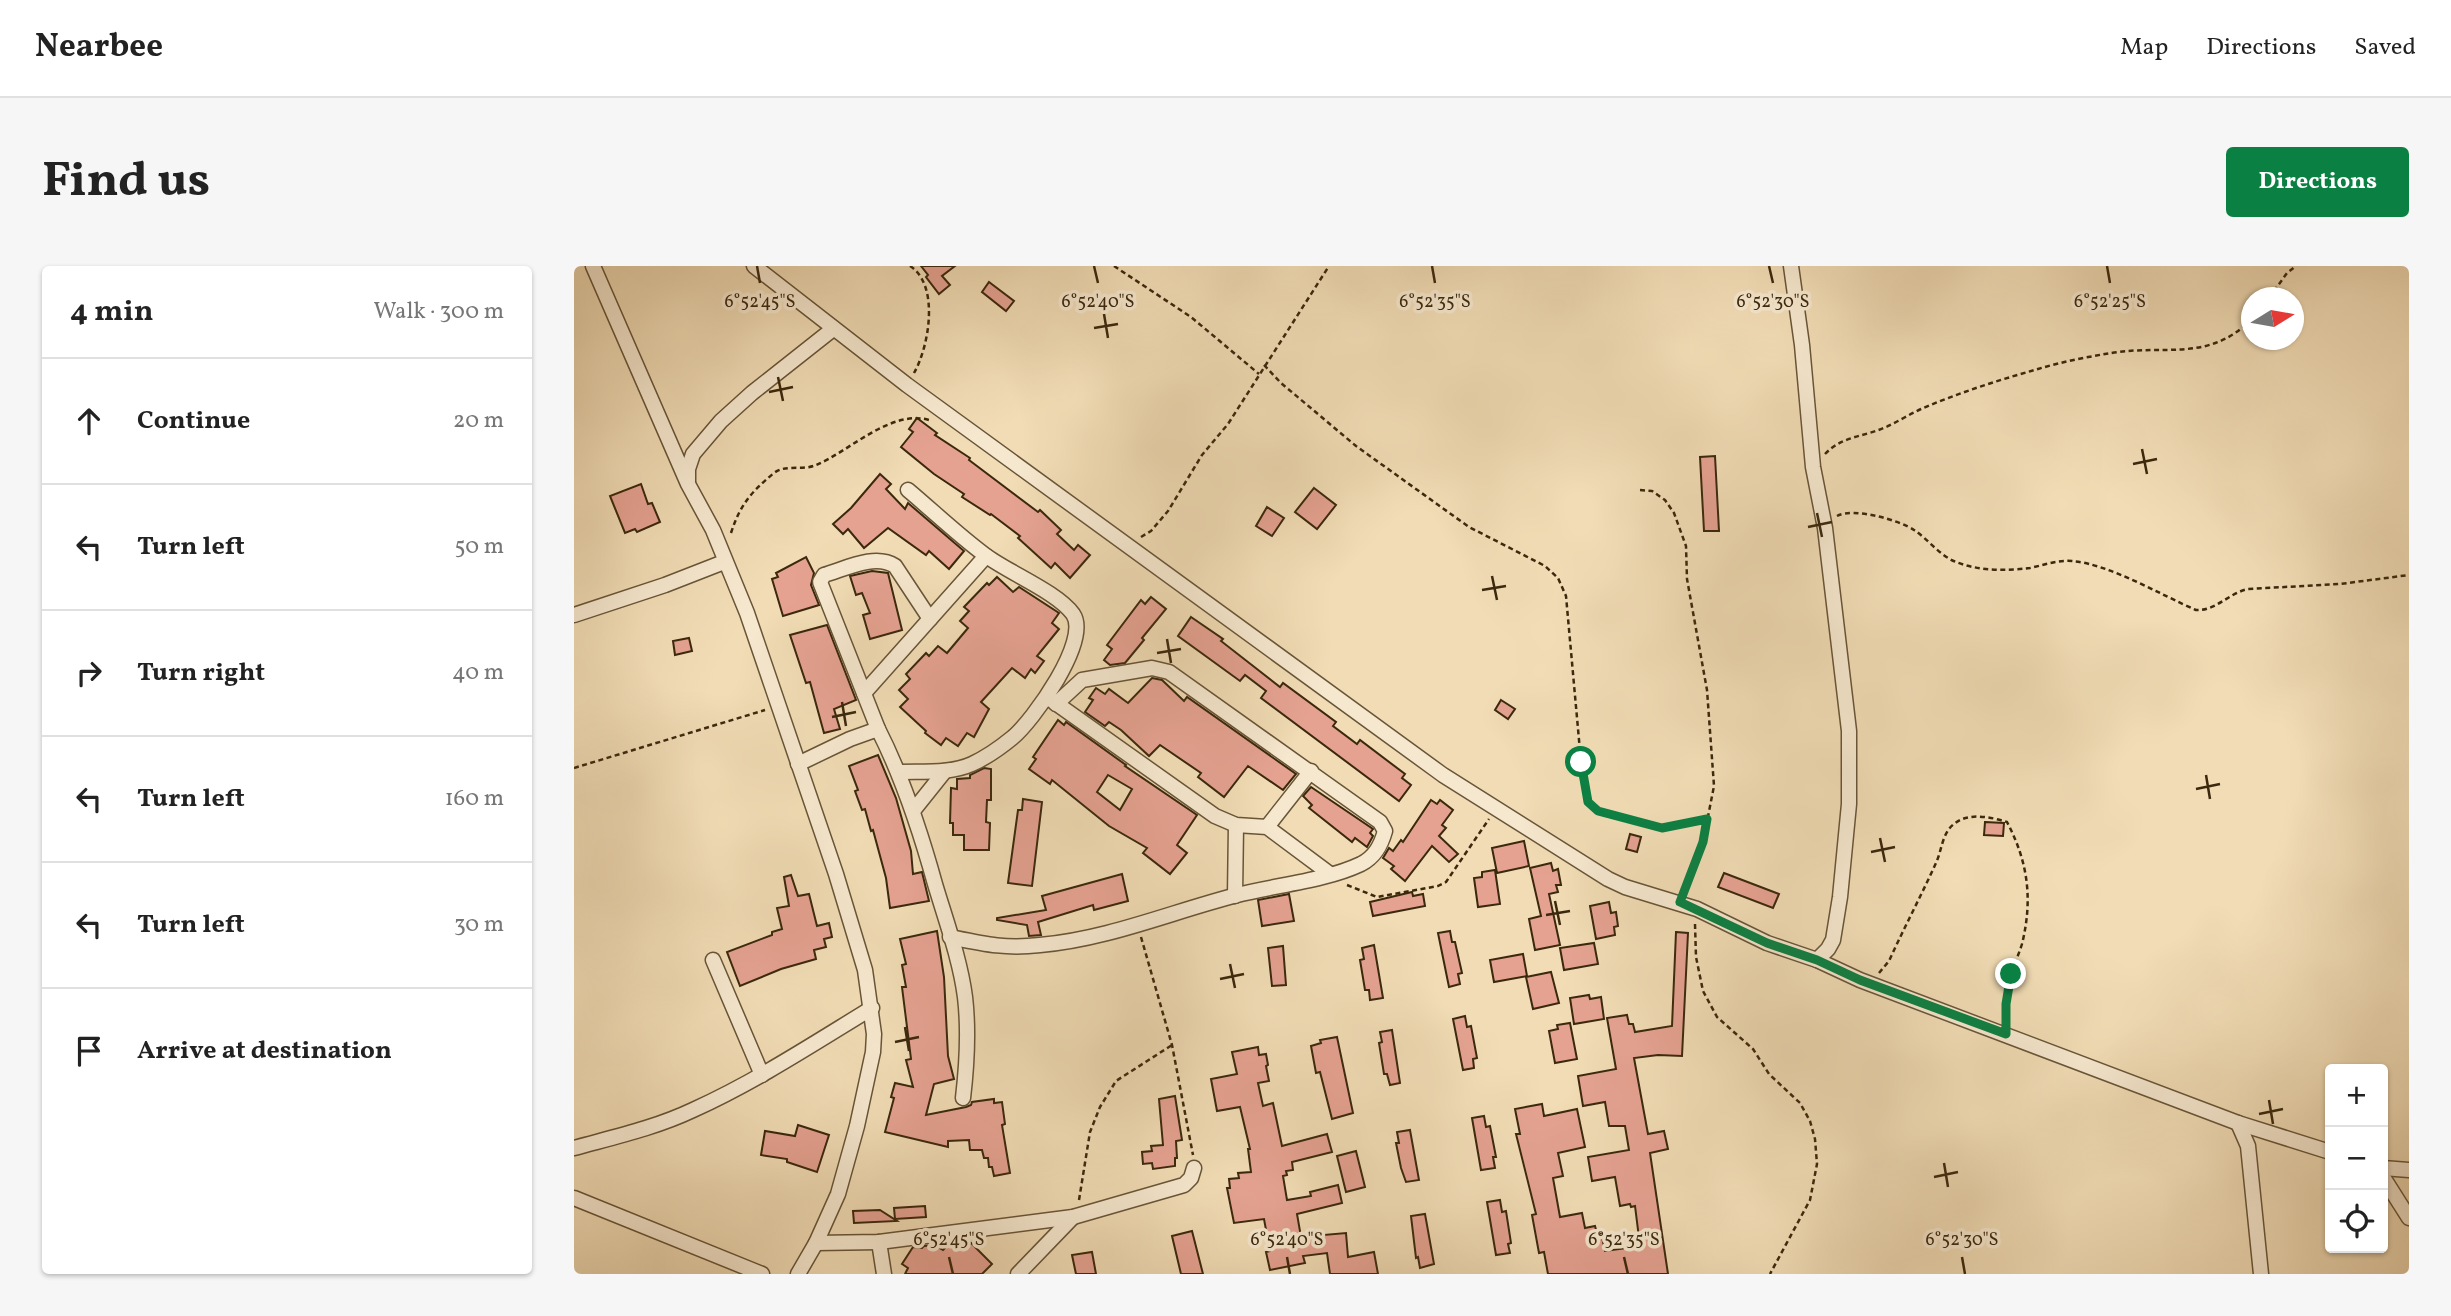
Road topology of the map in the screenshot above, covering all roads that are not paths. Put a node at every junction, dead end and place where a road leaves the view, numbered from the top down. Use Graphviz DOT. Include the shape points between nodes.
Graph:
graph roads {
  1 [pos="593,266"];
  2 [pos="1791,266"];
  3 [pos="760,268"];
  4 [pos="832,329"];
  5 [pos="688,484"];
  6 [pos="908,490"];
  7 [pos="986,556"];
  8 [pos="722,557"];
  9 [pos="574,615"];
  10 [pos="930,619"];
  11 [pos="864,693"];
  12 [pos="1051,700"];
  13 [pos="878,729"];
  14 [pos="798,764"];
  15 [pos="945,771"];
  16 [pos="1311,771"];
  17 [pos="898,772"];
  18 [pos="913,811"];
  19 [pos="1236,825"];
  20 [pos="1267,827"];
  21 [pos="1329,874"];
  22 [pos="1235,896"];
  23 [pos="950,936"];
  24 [pos="713,960"];
  25 [pos="1817,960"];
  26 [pos="872,1008"];
  27 [pos="762,1075"];
  28 [pos="963,1098"];
  29 [pos="2238,1123"];
  30 [pos="2268,1132"];
  31 [pos="2248,1146"];
  32 [pos="574,1148"];
  33 [pos="2325,1150"];
  34 [pos="1194,1168"];
  35 [pos="2388,1168"];
  36 [pos="2409,1170"];
  37 [pos="2388,1185"];
  38 [pos="574,1198"];
  39 [pos="1073,1217"];
  40 [pos="2409,1218"];
  41 [pos="879,1242"];
  42 [pos="816,1243"];
  43 [pos="762,1274"];
  44 [pos="799,1274"];
  45 [pos="884,1274"];
  46 [pos="1018,1274"];
  47 [pos="2261,1274"];
  1 -- 5 [label="street"];
  2 -- 25 [label="street" via="1849,731 1849,804 1840,897 1833,940"];
  3 -- 4 [label="street"];
  4 -- 5 [label="street" via="721,421 693,454"];
  4 -- 25 [label="street" via="1443,775 1608,879 1680,902 1767,943"];
  5 -- 8 [label="street"];
  6 -- 7 [label="street"];
  7 -- 10 [label="street"];
  7 -- 12 [label="street" via="1065,605 1075,617 1077,629 1069,659"];
  8 -- 9 [label="street" via="665,585"];
  8 -- 14 [label="street" via="747,613"];
  10 -- 11 [label="street"];
  10 -- 11 [label="street" via="888,562 877,560 824,575 820,582"];
  11 -- 13 [label="street"];
  12 -- 15 [label="street" via="1014,737 972,764"];
  12 -- 16 [label="street" via="1082,680 1153,668 1169,672"];
  12 -- 19 [label="street" via="1215,816"];
  13 -- 14 [label="street"];
  13 -- 17 [label="street"];
  14 -- 26 [label="street" via="836,874"];
  15 -- 17 [label="street"];
  15 -- 18 [label="street"];
  16 -- 20 [label="street"];
  16 -- 21 [label="street" via="1380,822 1385,831 1381,847 1363,863"];
  17 -- 18 [label="street"];
  18 -- 23 [label="street"];
  19 -- 20 [label="street"];
  19 -- 22 [label="street"];
  20 -- 21 [label="street"];
  21 -- 22 [label="street"];
  22 -- 23 [label="street" via="1138,926 1042,945 998,947"];
  23 -- 28 [label="street" via="962,978 968,1034"];
  24 -- 27 [label="street"];
  25 -- 29 [label="street"];
  26 -- 27 [label="street"];
  26 -- 42 [label="street" via="873,1052 857,1126 838,1194"];
  27 -- 32 [label="street" via="691,1112"];
  29 -- 30 [label="street"];
  29 -- 31 [label="street"];
  30 -- 31 [label="street"];
  30 -- 33 [label="street"];
  31 -- 47 [label="street"];
  34 -- 39 [label="street" via="1184,1185"];
  35 -- 36 [label="street"];
  37 -- 40 [label="street"];
  38 -- 43 [label="street"];
  39 -- 41 [label="street"];
  39 -- 46 [label="street"];
  41 -- 42 [label="street"];
  41 -- 45 [label="street"];
  42 -- 44 [label="street"];
}
